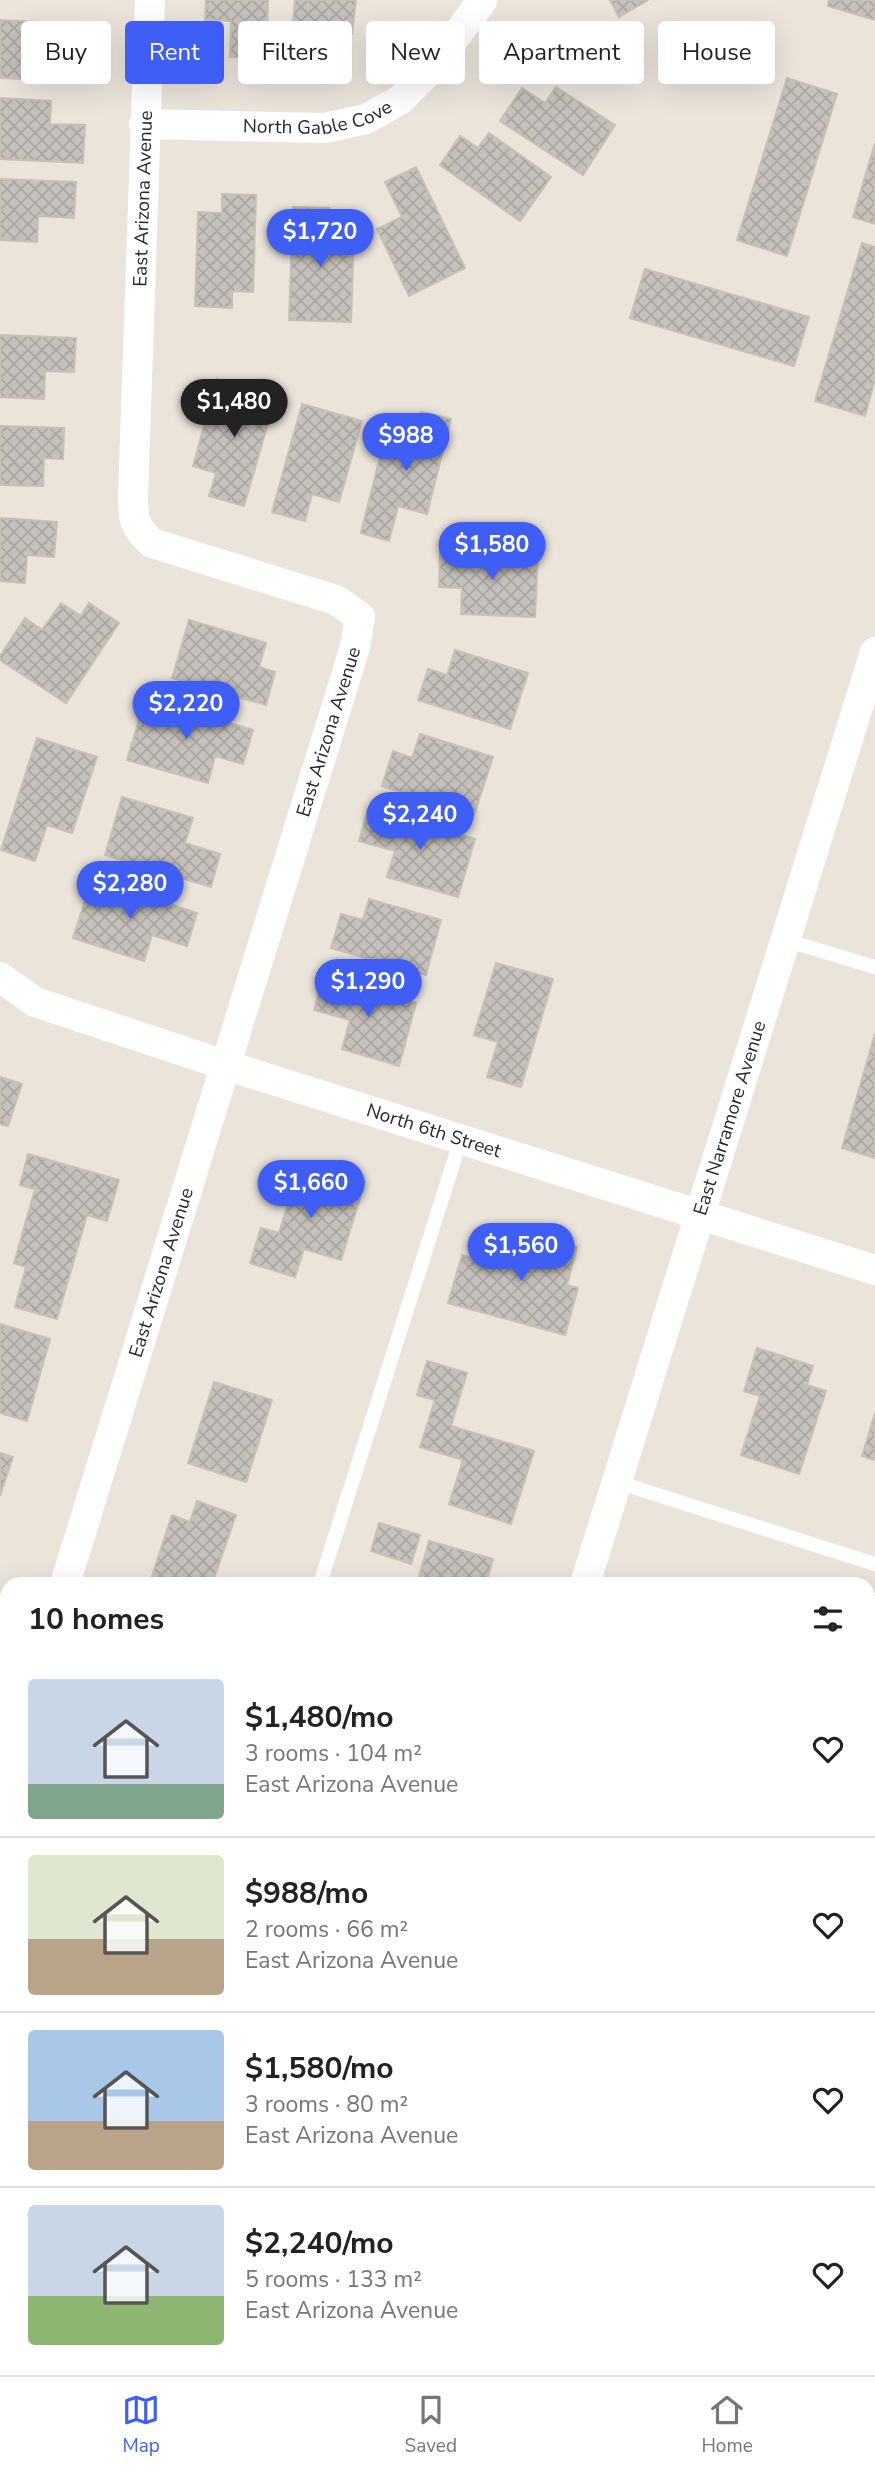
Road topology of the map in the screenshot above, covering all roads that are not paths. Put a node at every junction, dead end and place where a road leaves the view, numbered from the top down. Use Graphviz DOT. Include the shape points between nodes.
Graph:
graph roads {
  1 [pos="150,0"];
  2 [pos="482,1"];
  3 [pos="145,124"];
  4 [pos="875,652"];
  5 [pos="785,940"];
  6 [pos="875,967"];
  7 [pos="0,977"];
  8 [pos="225,1065"];
  9 [pos="461,1139"];
  10 [pos="700,1215"];
  11 [pos="875,1270"];
  12 [pos="617,1482"];
  13 [pos="875,1564"];
  14 [pos="67,1577"];
  15 [pos="322,1577"];
  16 [pos="587,1577"];
  1 -- 3 [label="street, East Arizona Avenue"];
  2 -- 3 [label="street, North Gable Cove" via="424,76 400,100 366,119 325,128"];
  3 -- 8 [label="street, East Arizona Avenue" via="133,496 138,530 169,550 336,600 360,617 355,647"];
  4 -- 5 [label="street, East Narramore Avenue"];
  5 -- 6 [label="lane"];
  5 -- 10 [label="street, East Narramore Avenue"];
  7 -- 8 [label="street, North 6th Street" via="35,1002"];
  8 -- 9 [label="street, North 6th Street"];
  8 -- 14 [label="street, East Arizona Avenue"];
  9 -- 10 [label="street, North 6th Street"];
  9 -- 15 [label="lane"];
  10 -- 11 [label="street, North 6th Street"];
  10 -- 12 [label="street, East Narramore Avenue"];
  12 -- 13 [label="lane"];
  12 -- 16 [label="street, East Narramore Avenue"];
}
